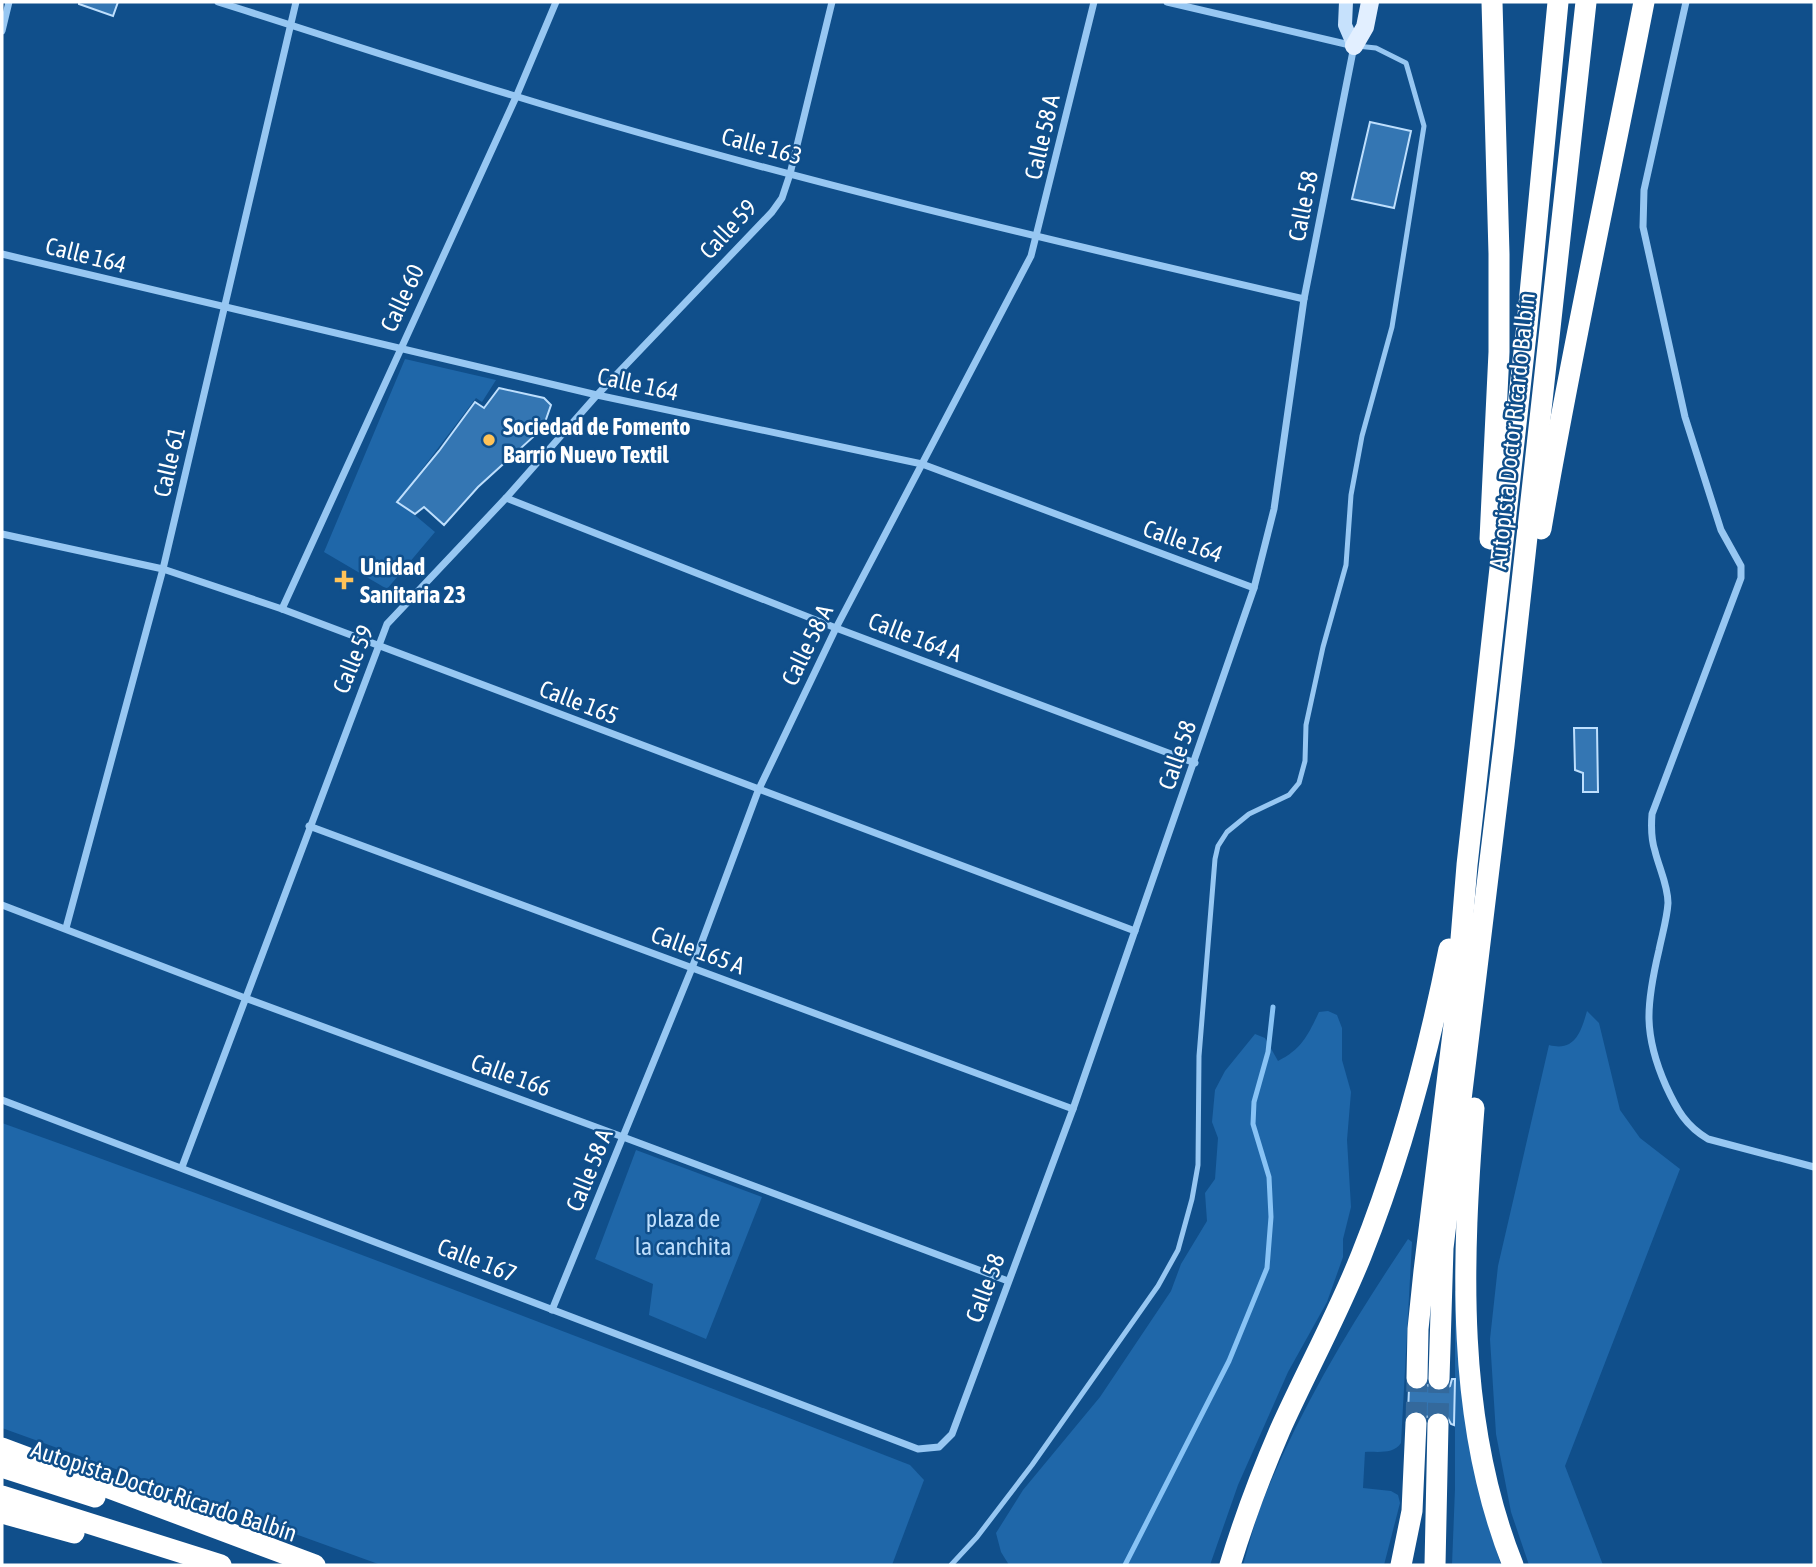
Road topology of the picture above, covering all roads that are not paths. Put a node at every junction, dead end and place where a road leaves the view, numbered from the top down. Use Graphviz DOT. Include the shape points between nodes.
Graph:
graph roads {
  1 [pos="9,2"];
  2 [pos="218,2"];
  3 [pos="296,2"];
  4 [pos="556,2"];
  5 [pos="832,2"];
  6 [pos="1094,2"];
  7 [pos="1167,2"];
  8 [pos="1346,2"];
  9 [pos="1370,2"];
  10 [pos="1492,2"];
  11 [pos="1558,2"];
  12 [pos="1586,2"];
  13 [pos="1644,2"];
  14 [pos="1686,2"];
  15 [pos="290,25"];
  16 [pos="2,31"];
  17 [pos="1354,46"];
  18 [pos="516,97"];
  19 [pos="790,174"];
  20 [pos="1038,237"];
  21 [pos="2,254"];
  22 [pos="1304,299"];
  23 [pos="225,309"];
  24 [pos="401,347"];
  25 [pos="597,395"];
  26 [pos="922,464"];
  27 [pos="506,498"];
  28 [pos="2,534"];
  29 [pos="163,569"];
  30 [pos="1254,588"];
  31 [pos="282,609"];
  32 [pos="835,628"];
  33 [pos="377,647"];
  34 [pos="1482,719"];
  35 [pos="1504,745"];
  36 [pos="1195,762"];
  37 [pos="758,791"];
  38 [pos="309,827"];
  39 [pos="1467,865"];
  40 [pos="1489,865"];
  41 [pos="2,905"];
  42 [pos="66,928"];
  43 [pos="1135,932"];
  44 [pos="692,968"];
  45 [pos="245,998"];
  46 [pos="2,1100"];
  47 [pos="1073,1109"];
  48 [pos="623,1137"];
  49 [pos="182,1167"];
  50 [pos="1814,1167"];
  51 [pos="1008,1281"];
  52 [pos="552,1310"];
  53 [pos="1417,1378"];
  54 [pos="1439,1379"];
  55 [pos="939,1447"];
  56 [pos="2,1448"];
  57 [pos="2,1467"];
  58 [pos="2,1496"];
  59 [pos="2,1513"];
  60 [pos="194,1565"];
  61 [pos="221,1565"];
  62 [pos="313,1565"];
  63 [pos="951,1565"];
  64 [pos="1230,1565"];
  65 [pos="1401,1565"];
  66 [pos="1435,1565"];
  67 [pos="1513,1565"];
  1 -- 16 [label="street"];
  2 -- 15 [label="street, Calle 163"];
  3 -- 15 [label="street, Calle 61"];
  4 -- 18 [label="street, Calle 60"];
  5 -- 19 [label="street, Calle 59"];
  6 -- 20 [label="street, Calle 58 A"];
  7 -- 17 [label="street"];
  8 -- 17 [label="main road" via="1345,24"];
  9 -- 17 [label="main road" via="1365,27"];
  10 -- 34 [label="highway" via="1499,352"];
  11 -- 34 [label="highway, Autopista Doctor Ricardo Balbín"];
  12 -- 35 [label="highway, Autopista Doctor Ricardo Balbín"];
  13 -- 35 [label="highway" via="1558,430"];
  14 -- 50 [label="street" via="1644,190 1643,227 1685,416 1721,530 1741,566 1741,578 1652,814 1651,832 1668,901 1647,1014 1650,1043 1677,1111 1696,1132"];
  15 -- 18 [label="street, Calle 163"];
  15 -- 23 [label="street, Calle 61"];
  17 -- 22 [label="street, Calle 58"];
  17 -- 63 [label="lane" via="1376,48 1406,63 1424,126 1392,327 1362,436 1351,495 1346,565 1322,647 1299,783 1289,795 1249,814 1227,832 1214,859 1199,1056 1198,1165 1192,1199 1178,1250 1158,1286 1032,1465"];
  18 -- 19 [label="street, Calle 163"];
  18 -- 24 [label="street, Calle 60"];
  19 -- 20 [label="street, Calle 163"];
  19 -- 25 [label="street, Calle 59" via="772,212"];
  20 -- 22 [label="street, Calle 163"];
  20 -- 26 [label="street, Calle 58 A"];
  21 -- 23 [label="street, Calle 164"];
  22 -- 30 [label="street, Calle 58" via="1274,509"];
  23 -- 24 [label="street, Calle 164"];
  23 -- 29 [label="street, Calle 61"];
  24 -- 25 [label="street, Calle 164"];
  24 -- 31 [label="street, Calle 60"];
  25 -- 26 [label="street, Calle 164"];
  25 -- 27 [label="street, Calle 59"];
  26 -- 30 [label="street, Calle 164"];
  26 -- 32 [label="street, Calle 58 A"];
  27 -- 32 [label="street, Calle 164 A"];
  27 -- 33 [label="street, Calle 59" via="395,614"];
  28 -- 29 [label="street, Calle 165"];
  29 -- 31 [label="street, Calle 165"];
  29 -- 42 [label="street, Calle 61"];
  30 -- 36 [label="street, Calle 58"];
  31 -- 33 [label="street, Calle 165"];
  32 -- 36 [label="street, Calle 164 A"];
  32 -- 37 [label="street, Calle 58 A"];
  33 -- 37 [label="street, Calle 165"];
  33 -- 38 [label="street, Calle 59"];
  34 -- 39 [label="highway, Autopista Doctor Ricardo Balbín"];
  35 -- 40 [label="highway, Autopista Doctor Ricardo Balbín"];
  36 -- 43 [label="street, Calle 58"];
  37 -- 43 [label="street, Calle 165"];
  37 -- 44 [label="street, Calle 58 A"];
  38 -- 44 [label="street, Calle 165 A"];
  38 -- 45 [label="street, Calle 59"];
  39 -- 53 [label="highway" via="1454,1025 1418,1329"];
  39 -- 64 [label="highway" via="1401,1150 1345,1293 1275,1442"];
  40 -- 54 [label="highway" via="1443,1248"];
  40 -- 67 [label="highway" via="1464,1284 1476,1426 1488,1485"];
  41 -- 42 [label="street, Calle 166"];
  42 -- 45 [label="street, Calle 166"];
  43 -- 47 [label="street, Calle 58"];
  44 -- 47 [label="street, Calle 165 A"];
  44 -- 48 [label="street, Calle 58 A"];
  45 -- 48 [label="street, Calle 166"];
  45 -- 49 [label="street, Calle 59"];
  46 -- 49 [label="street, Calle 167"];
  47 -- 51 [label="street, Calle 58"];
  48 -- 51 [label="street, Calle 166"];
  48 -- 52 [label="street, Calle 58 A"];
  49 -- 52 [label="street, Calle 167"];
  51 -- 55 [label="street, Calle 58" via="952,1434"];
  52 -- 55 [label="street, Calle 167" via="918,1449"];
  56 -- 62 [label="highway"];
  57 -- 62 [label="highway, Autopista Doctor Ricardo Balbín"];
  58 -- 61 [label="highway"];
  59 -- 60 [label="highway"];
  65 -- 66 [label="highway" via="1427,1424"];
}
